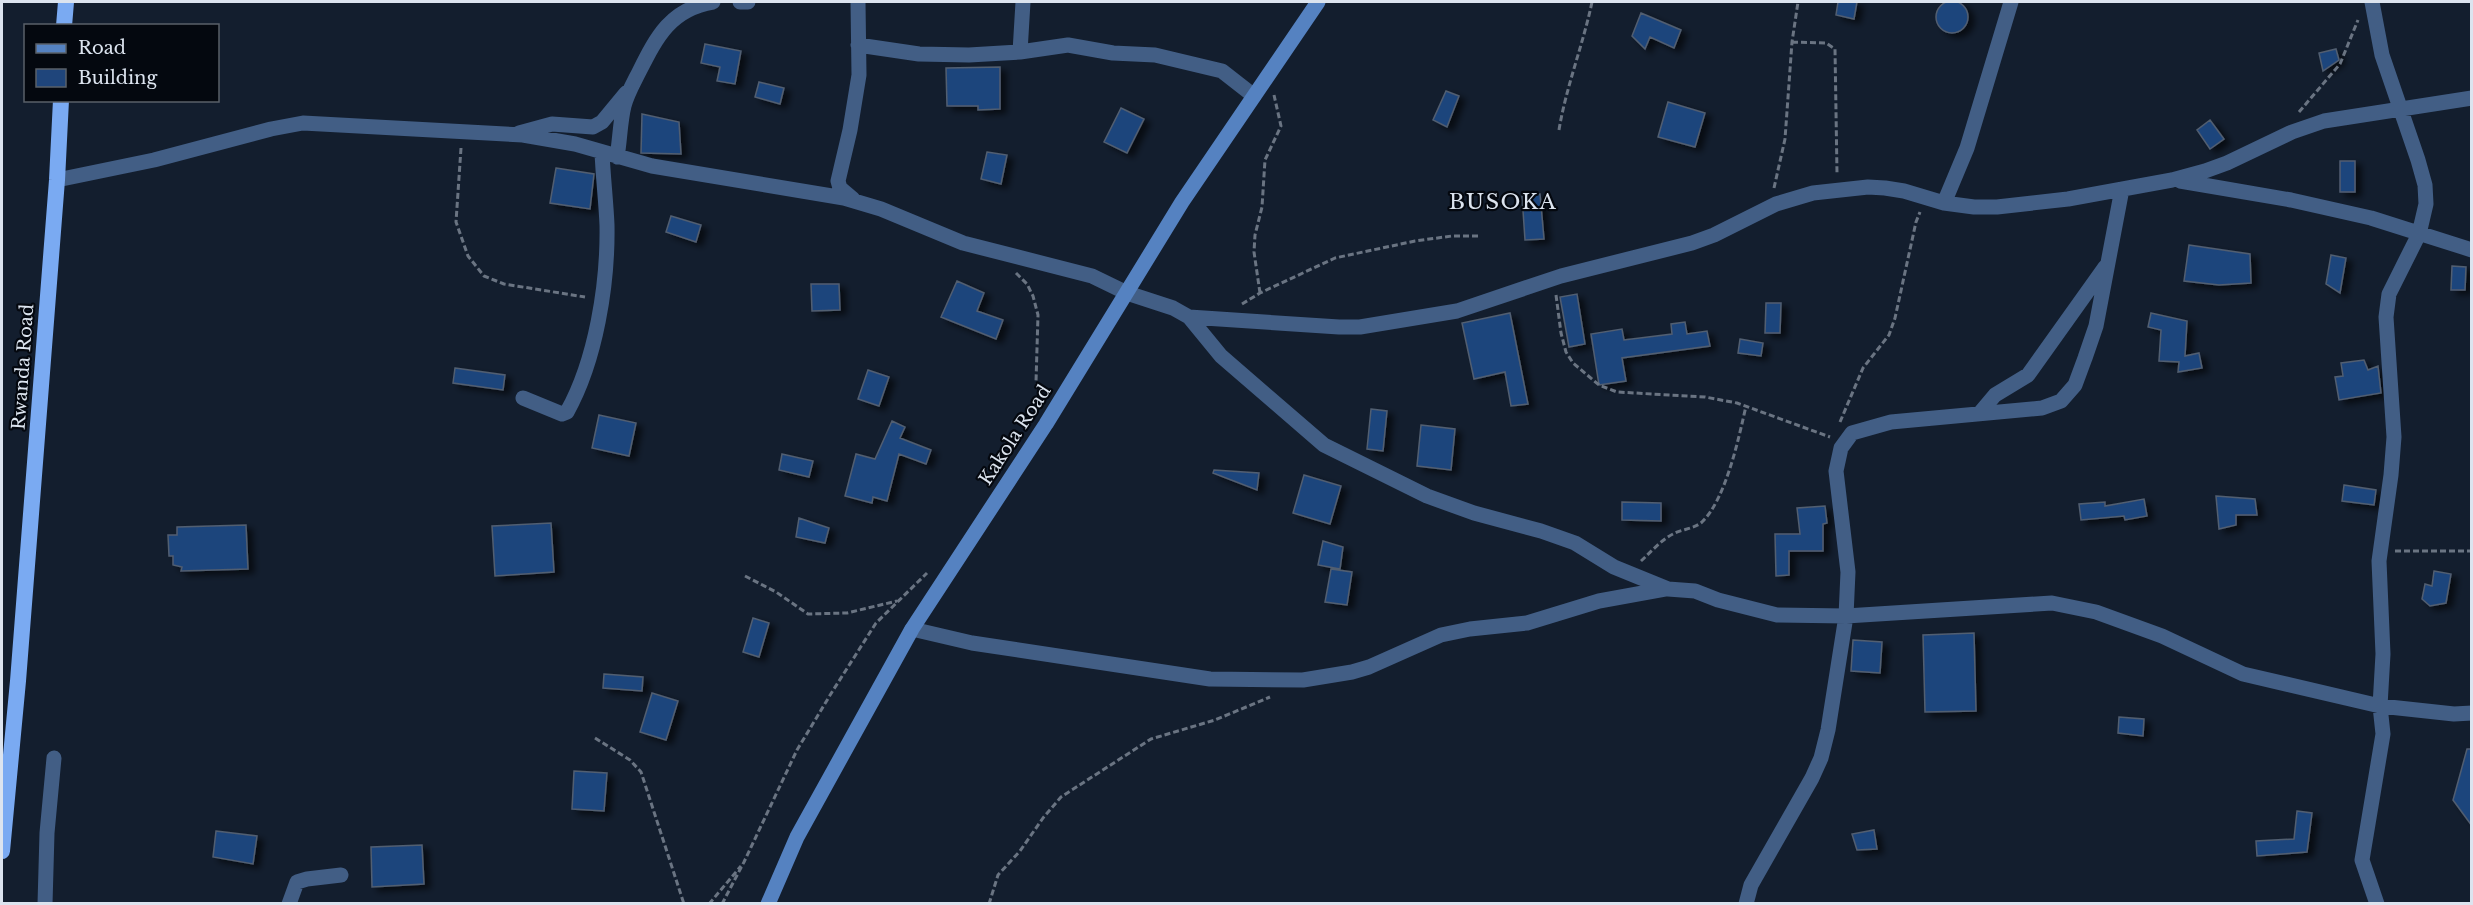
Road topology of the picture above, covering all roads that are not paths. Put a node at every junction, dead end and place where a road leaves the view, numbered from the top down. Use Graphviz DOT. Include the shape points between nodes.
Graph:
graph roads {
  1 [pos="66,2"];
  2 [pos="713,2"];
  3 [pos="740,2"];
  4 [pos="748,2"];
  5 [pos="858,2"];
  6 [pos="1023,2"];
  7 [pos="1318,2"];
  8 [pos="2011,2"];
  9 [pos="2366,6"];
  10 [pos="64,24"];
  11 [pos="858,45"];
  12 [pos="1020,52"];
  13 [pos="632,86"];
  14 [pos="1254,96"];
  15 [pos="2472,98"];
  16 [pos="61,102"];
  17 [pos="2400,110"];
  18 [pos="514,135"];
  19 [pos="602,152"];
  20 [pos="617,157"];
  21 [pos="57,180"];
  22 [pos="2172,180"];
  23 [pos="2122,189"];
  24 [pos="858,202"];
  25 [pos="1944,203"];
  26 [pos="2419,234"];
  27 [pos="2472,250"];
  28 [pos="2108,262"];
  29 [pos="1127,292"];
  30 [pos="1189,317"];
  31 [pos="523,398"];
  32 [pos="1978,414"];
  33 [pos="1668,589"];
  34 [pos="1846,616"];
  35 [pos="912,629"];
  36 [pos="2380,705"];
  37 [pos="2472,713"];
  38 [pos="54,758"];
  39 [pos="2,851"];
  40 [pos="340,875"];
  41 [pos="45,903"];
  42 [pos="290,903"];
  43 [pos="768,903"];
  44 [pos="1746,903"];
  45 [pos="2377,903"];
  1 -- 10 [label="highway"];
  2 -- 13 [label="street" via="693,6 666,25"];
  3 -- 4 [label="street"];
  5 -- 11 [label="street"];
  6 -- 12 [label="street"];
  7 -- 14 [label="main road, Kakola Road"];
  8 -- 25 [label="street" via="1967,148"];
  9 -- 17 [label="street"];
  11 -- 12 [label="street" via="919,54"];
  11 -- 24 [label="street" via="859,75 838,181 840,188"];
  12 -- 14 [label="street" via="1068,45 1163,56 1222,71"];
  13 -- 18 [label="street" via="602,122 593,127 552,124"];
  13 -- 20 [label="street" via="624,105"];
  14 -- 29 [label="main road, Kakola Road"];
  15 -- 17 [label="street"];
  16 -- 21 [label="highway, Rwanda Road"];
  17 -- 22 [label="street" via="2309,125 2227,163"];
  17 -- 26 [label="street" via="2425,185 2426,204"];
  18 -- 19 [label="street"];
  18 -- 21 [label="street" via="303,123"];
  19 -- 20 [label="street"];
  19 -- 31 [label="street" via="607,225 601,299 582,380 567,412 559,414"];
  20 -- 24 [label="street"];
  21 -- 39 [label="highway, Rwanda Road"];
  22 -- 23 [label="street"];
  22 -- 26 [label="street" via="2291,200"];
  23 -- 25 [label="street" via="1996,207"];
  23 -- 28 [label="street"];
  24 -- 29 [label="street" via="963,243 1092,276"];
  25 -- 30 [label="street" via="1885,188 1801,196 1692,243 1554,278 1457,310 1360,327 1307,327"];
  26 -- 27 [label="street"];
  26 -- 36 [label="street" via="2389,294 2386,317 2394,437 2381,551"];
  28 -- 32 [label="street" via="2028,375 1995,395"];
  28 -- 32 [label="street" via="2096,326 2075,385 2051,406"];
  29 -- 30 [label="street"];
  29 -- 35 [label="main road, Kakola Road"];
  30 -- 33 [label="street" via="1221,356 1324,445 1427,496 1575,543 1626,573"];
  32 -- 34 [label="street" via="1891,422 1861,429 1841,448 1836,471 1848,572"];
  33 -- 34 [label="street" via="1695,591 1777,615"];
  33 -- 35 [label="street" via="1599,601 1527,623 1441,635 1369,667 1303,680 1210,679 972,643"];
  34 -- 36 [label="street" via="2071,605 2162,636 2243,674"];
  34 -- 44 [label="street" via="1821,758 1751,885"];
  35 -- 43 [label="main road, Kakola Road" via="797,837"];
  36 -- 37 [label="street"];
  36 -- 45 [label="street" via="2383,734 2362,860"];
  38 -- 41 [label="street"];
  40 -- 42 [label="street" via="297,882"];
}
